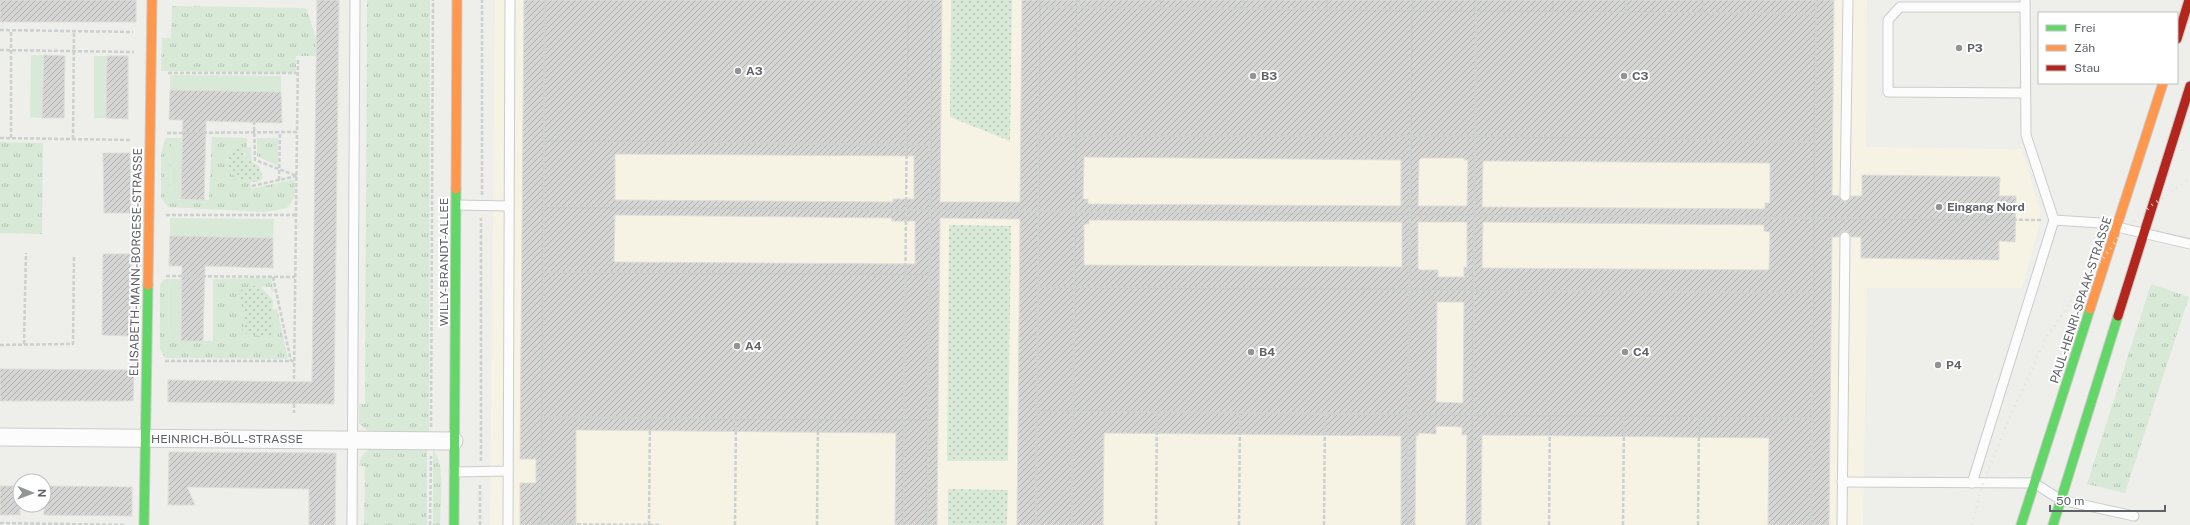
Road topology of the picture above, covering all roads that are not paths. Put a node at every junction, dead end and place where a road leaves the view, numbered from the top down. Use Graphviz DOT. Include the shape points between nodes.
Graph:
graph roads {
  1 [pos="152,0"];
  2 [pos="355,0"];
  3 [pos="457,0"];
  4 [pos="510,0"];
  5 [pos="1848,0"];
  6 [pos="2189,0"];
  7 [pos="2025,4"];
  8 [pos="2178,36"];
  9 [pos="2163,84"];
  10 [pos="2190,86"];
  11 [pos="2025,93"];
  12 [pos="1845,196"];
  13 [pos="456,205"];
  14 [pos="509,206"];
  15 [pos="2054,220"];
  16 [pos="2118,227"];
  17 [pos="2143,233"];
  18 [pos="1845,237"];
  19 [pos="2190,244"];
  20 [pos="0,437"];
  21 [pos="144,439"];
  22 [pos="353,440"];
  23 [pos="454,441"];
  24 [pos="508,471"];
  25 [pos="454,472"];
  26 [pos="1842,482"];
  27 [pos="1972,483"];
  28 [pos="2034,483"];
  29 [pos="2061,500"];
  30 [pos="2134,516"];
  31 [pos="144,525"];
  32 [pos="352,525"];
  33 [pos="454,525"];
  34 [pos="508,525"];
  35 [pos="1842,525"];
  36 [pos="2021,525"];
  37 [pos="2053,525"];
  1 -- 21 [label="main road, ELISABETH-MANN-BORGESE-STRASSE"];
  2 -- 22 [label="lane"];
  3 -- 13 [label="main road, WILLY-BRANDT-ALLEE"];
  4 -- 14 [label="lane"];
  5 -- 12 [label="lane"];
  6 -- 8 [label="main road"];
  7 -- 11 [label="lane"];
  7 -- 11 [label="lane" via="1900,7 1888,20 1888,92"];
  9 -- 16 [label="main road, PAUL-HENRI-SPAAK-STRASSE"];
  10 -- 17 [label="main road"];
  11 -- 15 [label="lane" via="2026,135"];
  13 -- 14 [label="lane"];
  13 -- 23 [label="main road, WILLY-BRANDT-ALLEE"];
  14 -- 24 [label="lane"];
  15 -- 16 [label="lane" via="2100,223"];
  15 -- 27 [label="lane"];
  16 -- 17 [label="lane"];
  16 -- 28 [label="main road, PAUL-HENRI-SPAAK-STRASSE"];
  17 -- 19 [label="lane"];
  17 -- 29 [label="main road"];
  18 -- 26 [label="lane"];
  20 -- 21 [label="street, HEINRICH-BÖLL-STRASSE"];
  21 -- 22 [label="street, HEINRICH-BÖLL-STRASSE"];
  21 -- 31 [label="main road, ELISABETH-MANN-BORGESE-STRASSE"];
  22 -- 23 [label="street, HEINRICH-BÖLL-STRASSE"];
  22 -- 32 [label="lane"];
  23 -- 25 [label="main road, WILLY-BRANDT-ALLEE"];
  24 -- 25 [label="lane"];
  24 -- 34 [label="lane"];
  25 -- 33 [label="main road, WILLY-BRANDT-ALLEE"];
  26 -- 27 [label="lane"];
  26 -- 35 [label="lane"];
  27 -- 28 [label="lane"];
  28 -- 29 [label="lane"];
  28 -- 36 [label="main road, PAUL-HENRI-SPAAK-STRASSE"];
  29 -- 30 [label="lane"];
  29 -- 37 [label="main road"];
}
